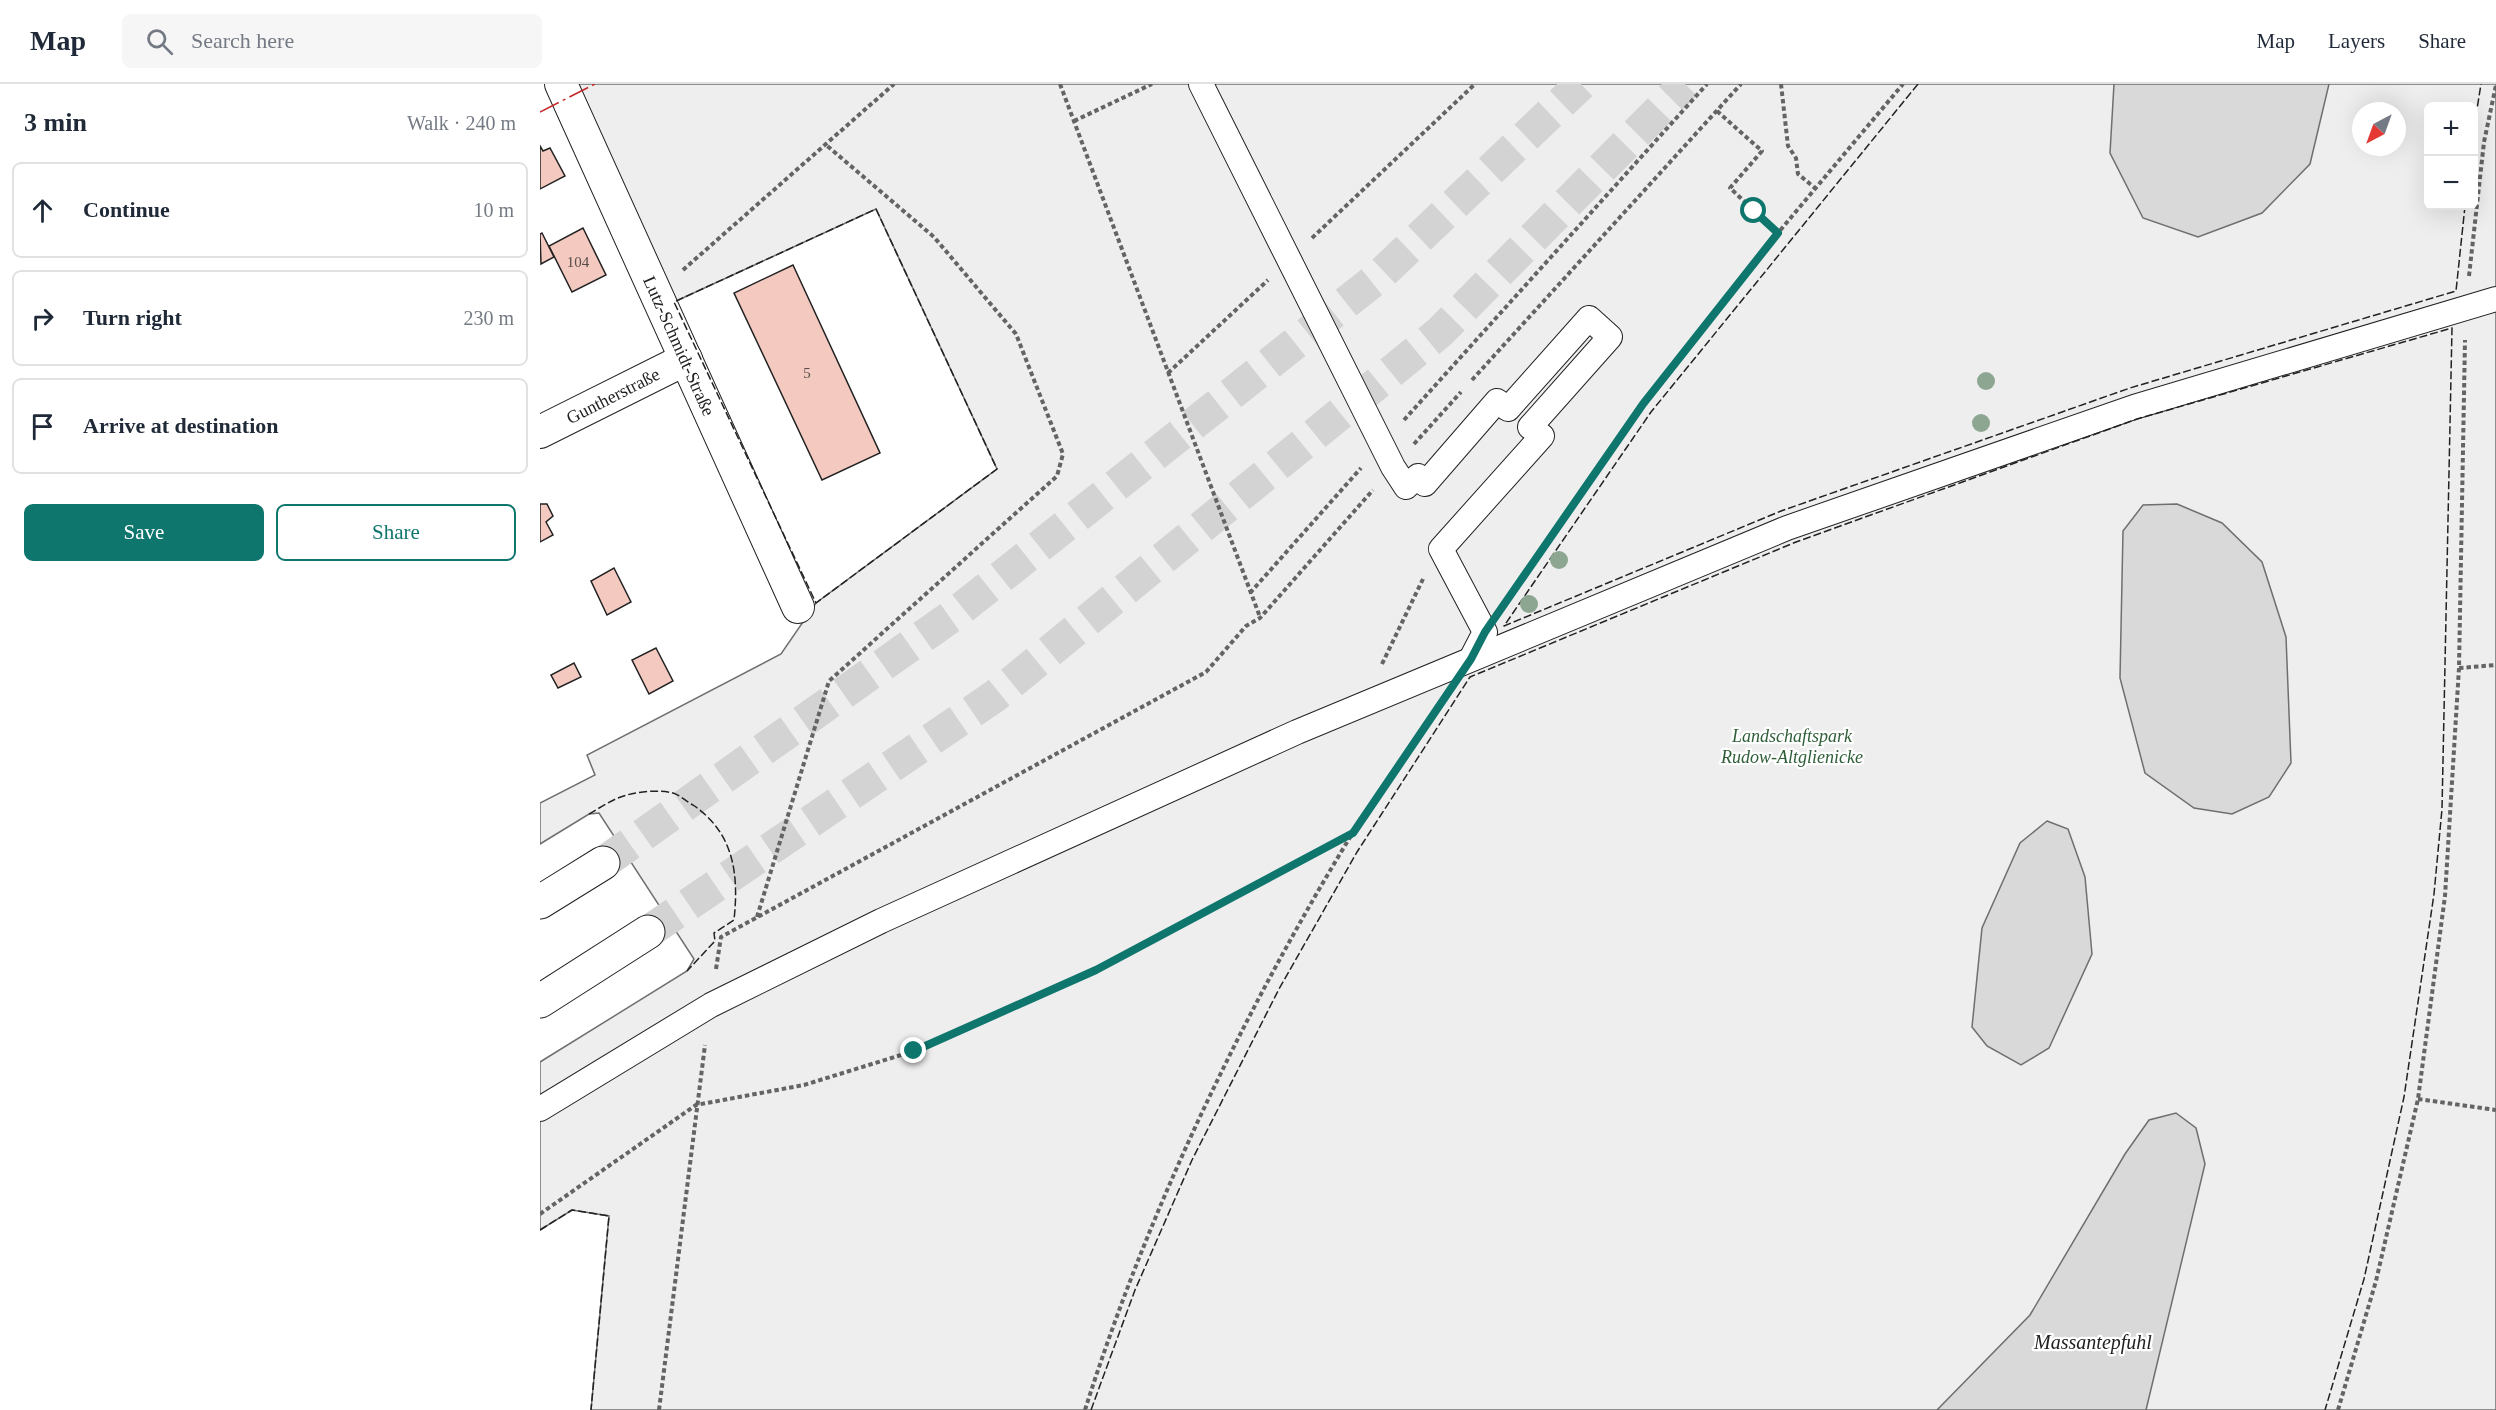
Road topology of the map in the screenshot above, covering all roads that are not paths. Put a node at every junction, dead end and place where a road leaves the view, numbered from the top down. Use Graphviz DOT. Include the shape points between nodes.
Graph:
graph roads {
  1 [pos="561,84"];
  2 [pos="1201,84"];
  3 [pos="2496,299"];
  4 [pos="686,359"];
  5 [pos="540,432"];
  6 [pos="798,608"];
  7 [pos="1471,659"];
  8 [pos="603,863"];
  9 [pos="540,902"];
  10 [pos="648,932"];
  11 [pos="540,1001"];
  12 [pos="540,1109"];
  1 -- 4 [label="street, Lutz-Schmidt-Straße"];
  2 -- 7 [label="street" via="1406,488 1418,476 1425,484 1497,401 1508,410 1589,318 1610,337 1530,427 1542,436 1441,549 1485,632"];
  3 -- 7 [label="street" via="2134,407 1890,490 1787,528"];
  4 -- 5 [label="street, Guntherstraße"];
  4 -- 6 [label="street, Lutz-Schmidt-Straße"];
  7 -- 12 [label="street" via="881,921 711,1005"];
  8 -- 9 [label="highway"];
  10 -- 11 [label="highway"];
}
